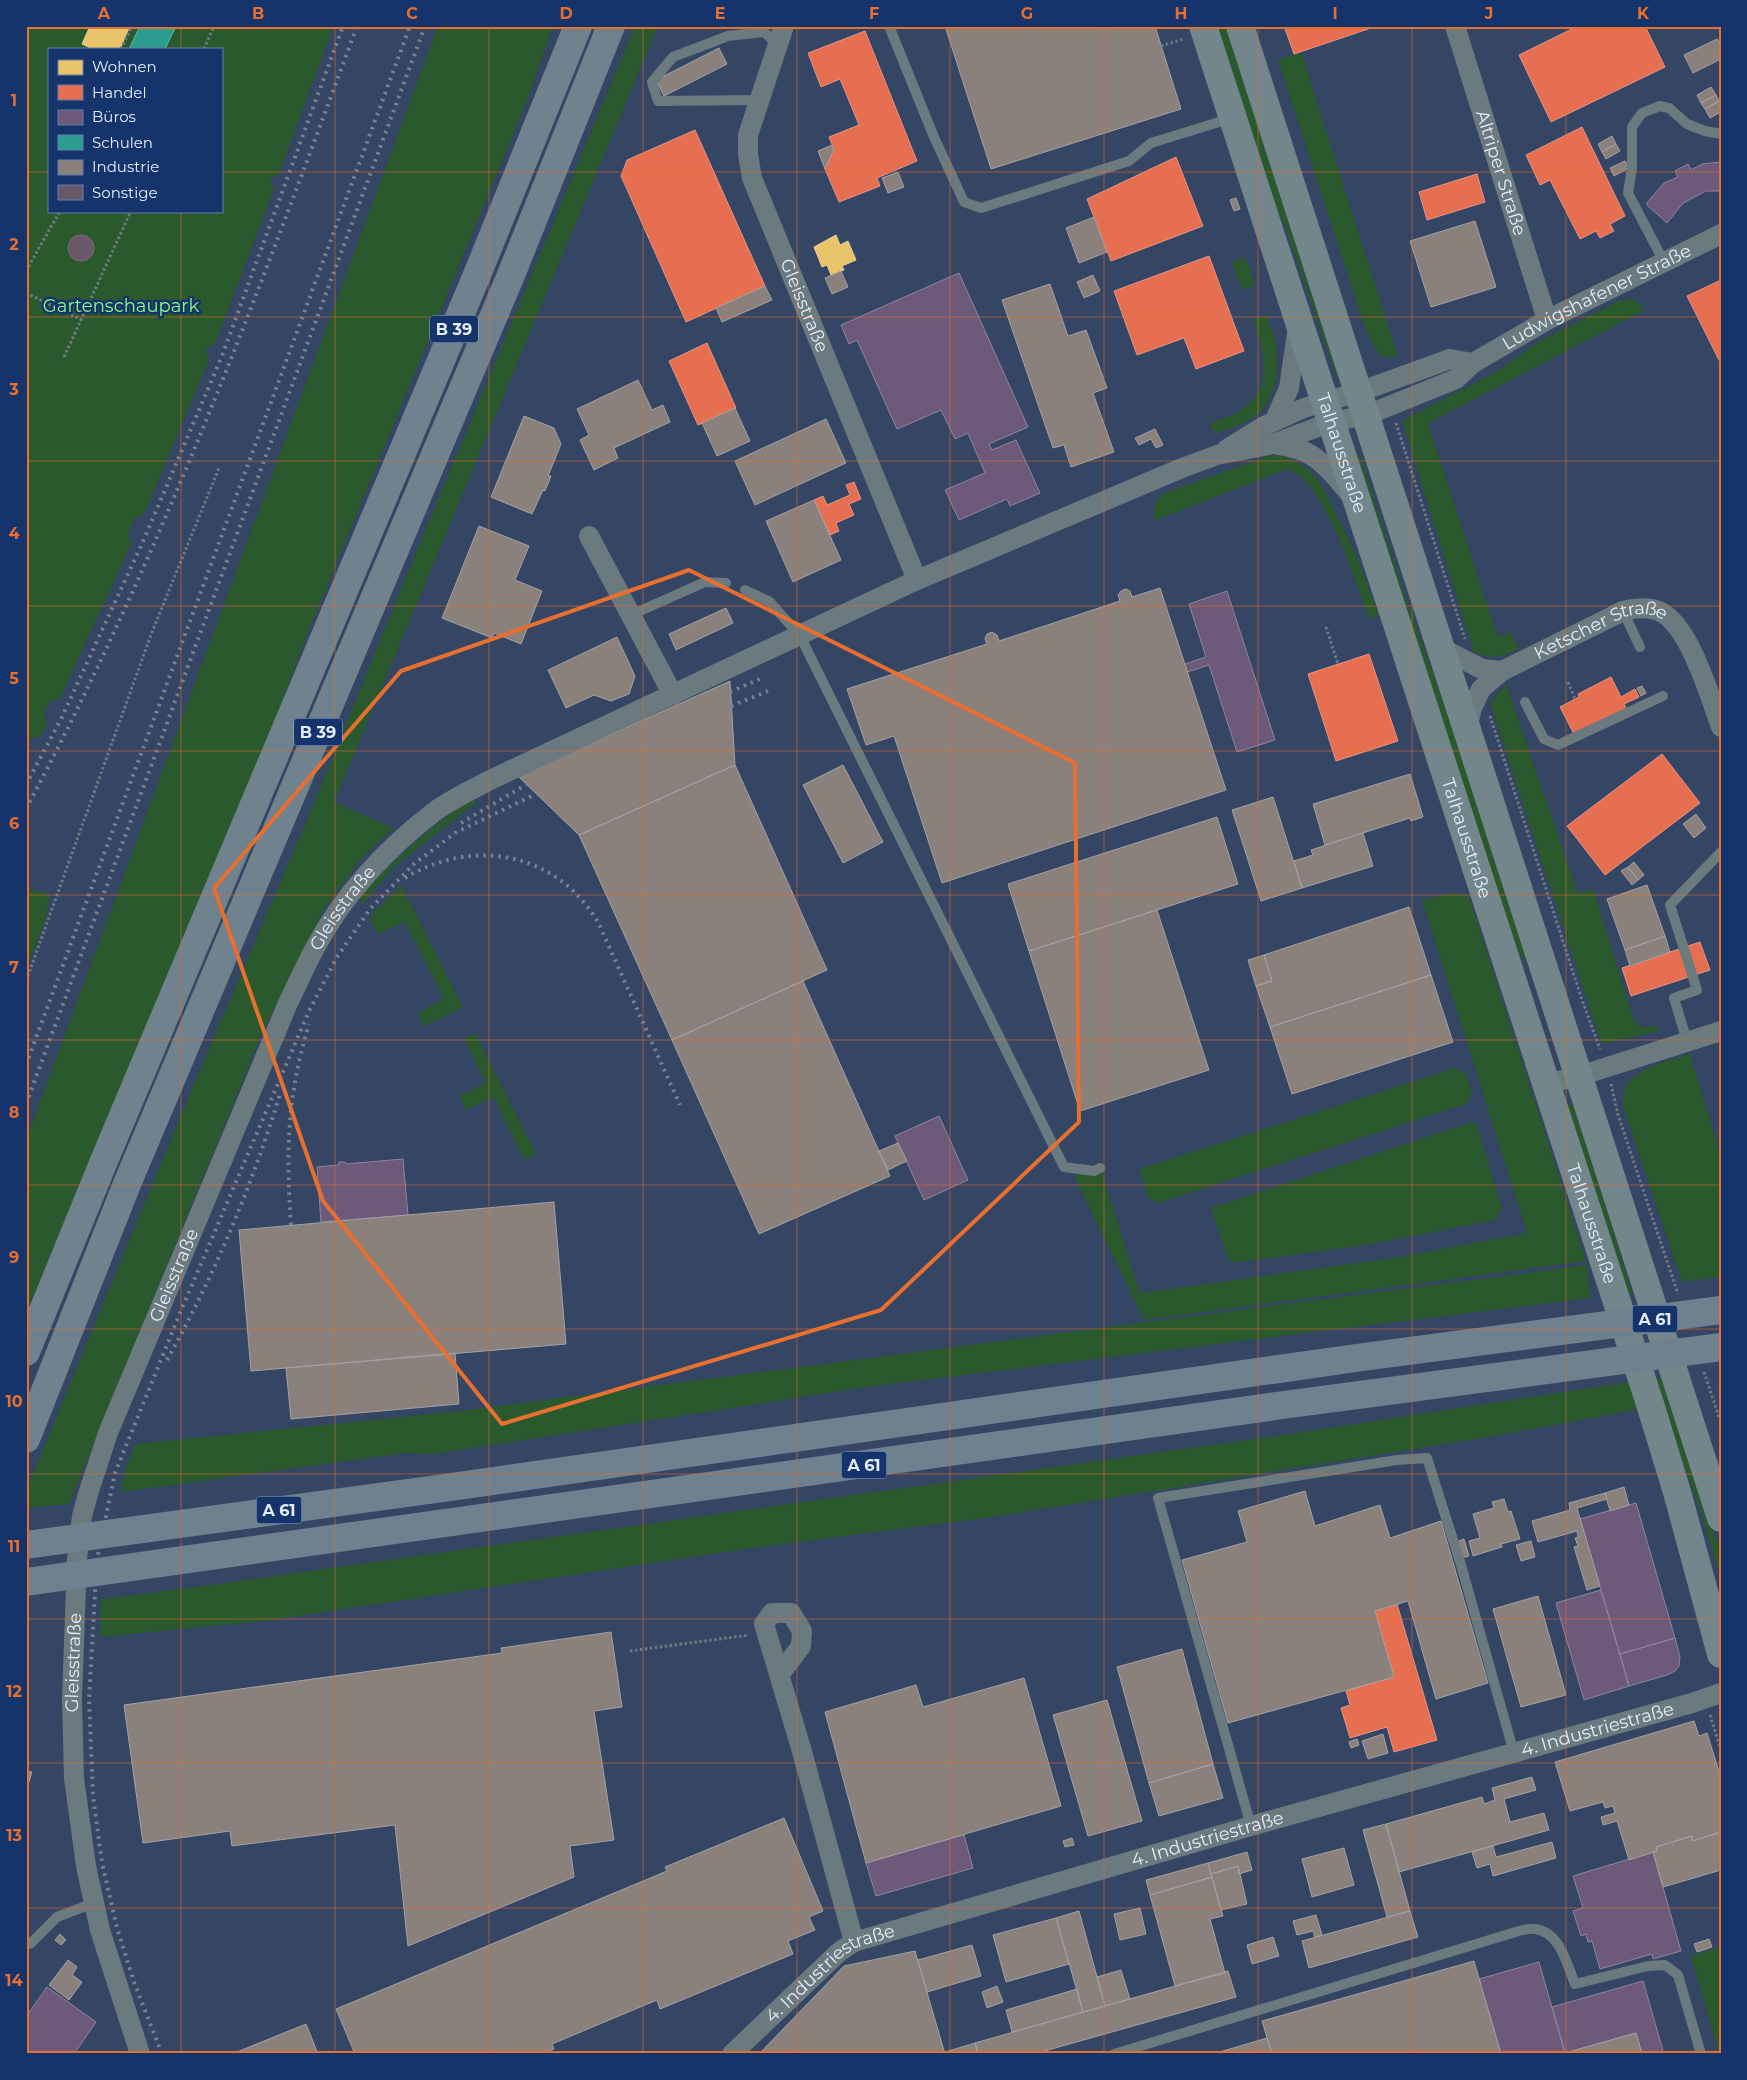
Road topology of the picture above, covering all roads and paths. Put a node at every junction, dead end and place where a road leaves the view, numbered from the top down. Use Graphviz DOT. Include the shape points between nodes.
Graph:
graph roads {
  1 [pos="132,26"];
  2 [pos="214,26"];
  3 [pos="570,26"];
  4 [pos="578,26"];
  5 [pos="611,26"];
  6 [pos="784,26"];
  7 [pos="890,26"];
  8 [pos="1203,26"];
  9 [pos="1240,26"];
  10 [pos="1455,26"];
  11 [pos="778,46"];
  12 [pos="121,48"];
  13 [pos="204,48"];
  14 [pos="567,56"];
  15 [pos="759,100"];
  16 [pos="1233,118"];
  17 [pos="1721,134"];
  18 [pos="59,212"];
  19 [pos="130,212"];
  20 [pos="1721,234"];
  21 [pos="1664,262"];
  22 [pos="26,271"];
  23 [pos="26,293"];
  24 [pos="82,320"];
  25 [pos="1547,320"];
  26 [pos="1299,322"];
  27 [pos="64,357"];
  28 [pos="1473,363"];
  29 [pos="1372,405"];
  30 [pos="1328,412"];
  31 [pos="1275,420"];
  32 [pos="1273,444"];
  33 [pos="1217,455"];
  34 [pos="219,468"];
  35 [pos="1358,505"];
  36 [pos="589,536"];
  37 [pos="917,580"];
  38 [pos="726,583"];
  39 [pos="745,590"];
  40 [pos="1623,610"];
  41 [pos="631,615"];
  42 [pos="1326,627"];
  43 [pos="800,636"];
  44 [pos="1440,648"];
  45 [pos="1640,648"];
  46 [pos="1338,664"];
  47 [pos="1473,665"];
  48 [pos="1502,671"];
  49 [pos="1568,682"];
  50 [pos="1481,689"];
  51 [pos="673,695"];
  52 [pos="1663,696"];
  53 [pos="1576,699"];
  54 [pos="1526,702"];
  55 [pos="1721,727"];
  56 [pos="1467,728"];
  57 [pos="1721,852"];
  58 [pos="26,981"];
  59 [pos="1721,1031"];
  60 [pos="1687,1041"];
  61 [pos="1607,1066"];
  62 [pos="1579,1076"];
  63 [pos="1546,1084"];
  64 [pos="1100,1168"];
  65 [pos="1701,1307"];
  66 [pos="26,1352"];
  67 [pos="1712,1353"];
  68 [pos="1721,1423"];
  69 [pos="26,1439"];
  70 [pos="1721,1518"];
  71 [pos="28,1544"];
  72 [pos="26,1582"];
  73 [pos="767,1632"];
  74 [pos="630,1651"];
  75 [pos="1721,1654"];
  76 [pos="780,1674"];
  77 [pos="1713,1696"];
  78 [pos="1721,1750"];
  79 [pos="1514,1753"];
  80 [pos="1250,1826"];
  81 [pos="94,1903"];
  82 [pos="854,1942"];
  83 [pos="26,1945"];
  84 [pos="140,2054"];
  85 [pos="732,2054"];
  86 [pos="1114,2054"];
  87 [pos="1701,2054"];
  1 -- 12 [label="path"];
  2 -- 13 [label="path"];
  3 -- 14 [label="highway, B 39"];
  4 -- 14 [label="highway, B 39"];
  5 -- 69 [label="highway, B 39" via="511,276 126,1184"];
  6 -- 11 [label="street, Gleisstraße"];
  7 -- 16 [label="lane" via="964,202 981,208 1129,161 1151,143"];
  8 -- 16 [label="main road, Talhausstraße"];
  9 -- 29 [label="main road, Talhausstraße"];
  10 -- 25 [label="street, Altriper Straße"];
  11 -- 15 [label="street, Gleisstraße"];
  11 -- 15 [label="lane" via="764,32 728,36 673,57 652,82 658,101"];
  14 -- 66 [label="highway, B 39"];
  15 -- 37 [label="street, Gleisstraße" via="748,135 752,178"];
  16 -- 26 [label="main road, Talhausstraße"];
  17 -- 21 [label="lane" via="1705,132 1687,124 1668,108 1660,106 1642,113 1632,127 1632,168 1628,192"];
  18 -- 22 [label="path"];
  19 -- 24 [label="path"];
  20 -- 21 [label="street, Ludwigshafener Straße"];
  21 -- 25 [label="street, Ludwigshafener Straße"];
  23 -- 24 [label="path"];
  24 -- 27 [label="path"];
  25 -- 28 [label="street, Ludwigshafener Straße"];
  26 -- 30 [label="main road, Talhausstraße"];
  26 -- 31 [label="street" via="1289,388"];
  28 -- 29 [label="street, Ludwigshafener Straße" via="1456,379"];
  28 -- 29 [label="street" via="1450,359"];
  29 -- 30 [label="street"];
  29 -- 44 [label="main road, Talhausstraße"];
  29 -- 47 [label="path"];
  30 -- 31 [label="street, Gleisstraße" via="1304,408"];
  30 -- 32 [label="street, Gleisstraße"];
  30 -- 35 [label="main road, Talhausstraße"];
  31 -- 33 [label="street, Gleisstraße"];
  32 -- 33 [label="street, Gleisstraße"];
  32 -- 35 [label="street" via="1296,448 1311,455"];
  33 -- 37 [label="street, Gleisstraße"];
  34 -- 58 [label="path" via="152,632"];
  35 -- 63 [label="main road, Talhausstraße"];
  36 -- 41 [label="street"];
  37 -- 43 [label="street, Gleisstraße"];
  38 -- 41 [label="lane" via="705,582"];
  39 -- 43 [label="lane" via="770,602"];
  40 -- 45 [label="lane"];
  40 -- 48 [label="street, Ketscher Straße"];
  40 -- 55 [label="street, Ketscher Straße" via="1637,607 1660,612 1676,626 1705,680"];
  41 -- 51 [label="street"];
  42 -- 46 [label="path"];
  43 -- 51 [label="street, Gleisstraße"];
  43 -- 64 [label="lane" via="1064,1167"];
  44 -- 47 [label="street"];
  44 -- 56 [label="main road, Talhausstraße"];
  47 -- 48 [label="street"];
  48 -- 50 [label="street, Ketscher Straße"];
  49 -- 53 [label="path"];
  50 -- 56 [label="street, Ketscher Straße"];
  50 -- 61 [label="path" via="1582,1000"];
  51 -- 81 [label="street, Gleisstraße" via="490,780 436,811 395,845 361,882 340,908 303,971 108,1433 82,1516 74,1593 74,1778"];
  52 -- 54 [label="lane" via="1558,746 1544,738"];
  56 -- 62 [label="main road, Talhausstraße"];
  57 -- 60 [label="lane" via="1670,905 1697,990 1674,998"];
  59 -- 60 [label="street"];
  60 -- 61 [label="street"];
  61 -- 62 [label="street"];
  61 -- 65 [label="path" via="1618,1116"];
  62 -- 63 [label="street"];
  62 -- 70 [label="main road, Talhausstraße"];
  63 -- 75 [label="main road, Talhausstraße" via="1664,1447"];
  65 -- 71 [label="highway, A 61" via="1608,1325 1363,1356 444,1488"];
  67 -- 68 [label="path"];
  67 -- 72 [label="highway, A 61" via="1619,1361 1283,1405"];
  73 -- 74 [label="path"];
  73 -- 76 [label="street"];
  73 -- 76 [label="street" via="764,1624 772,1614 791,1613 802,1631 801,1646"];
  76 -- 82 [label="street"];
  77 -- 78 [label="path"];
  77 -- 79 [label="street, 4. Industriestraße"];
  79 -- 80 [label="street, 4. Industriestraße"];
  79 -- 80 [label="lane" via="1462,1565 1427,1458 1158,1498"];
  80 -- 82 [label="street, 4. Industriestraße"];
  81 -- 83 [label="lane" via="57,1917"];
  81 -- 84 [label="street, Gleisstraße"];
  82 -- 85 [label="street, 4. Industriestraße" via="839,1952"];
  86 -- 87 [label="lane" via="1519,1931 1535,1929 1551,1936 1560,1947 1575,1984 1665,1964 1678,1975"];
}
